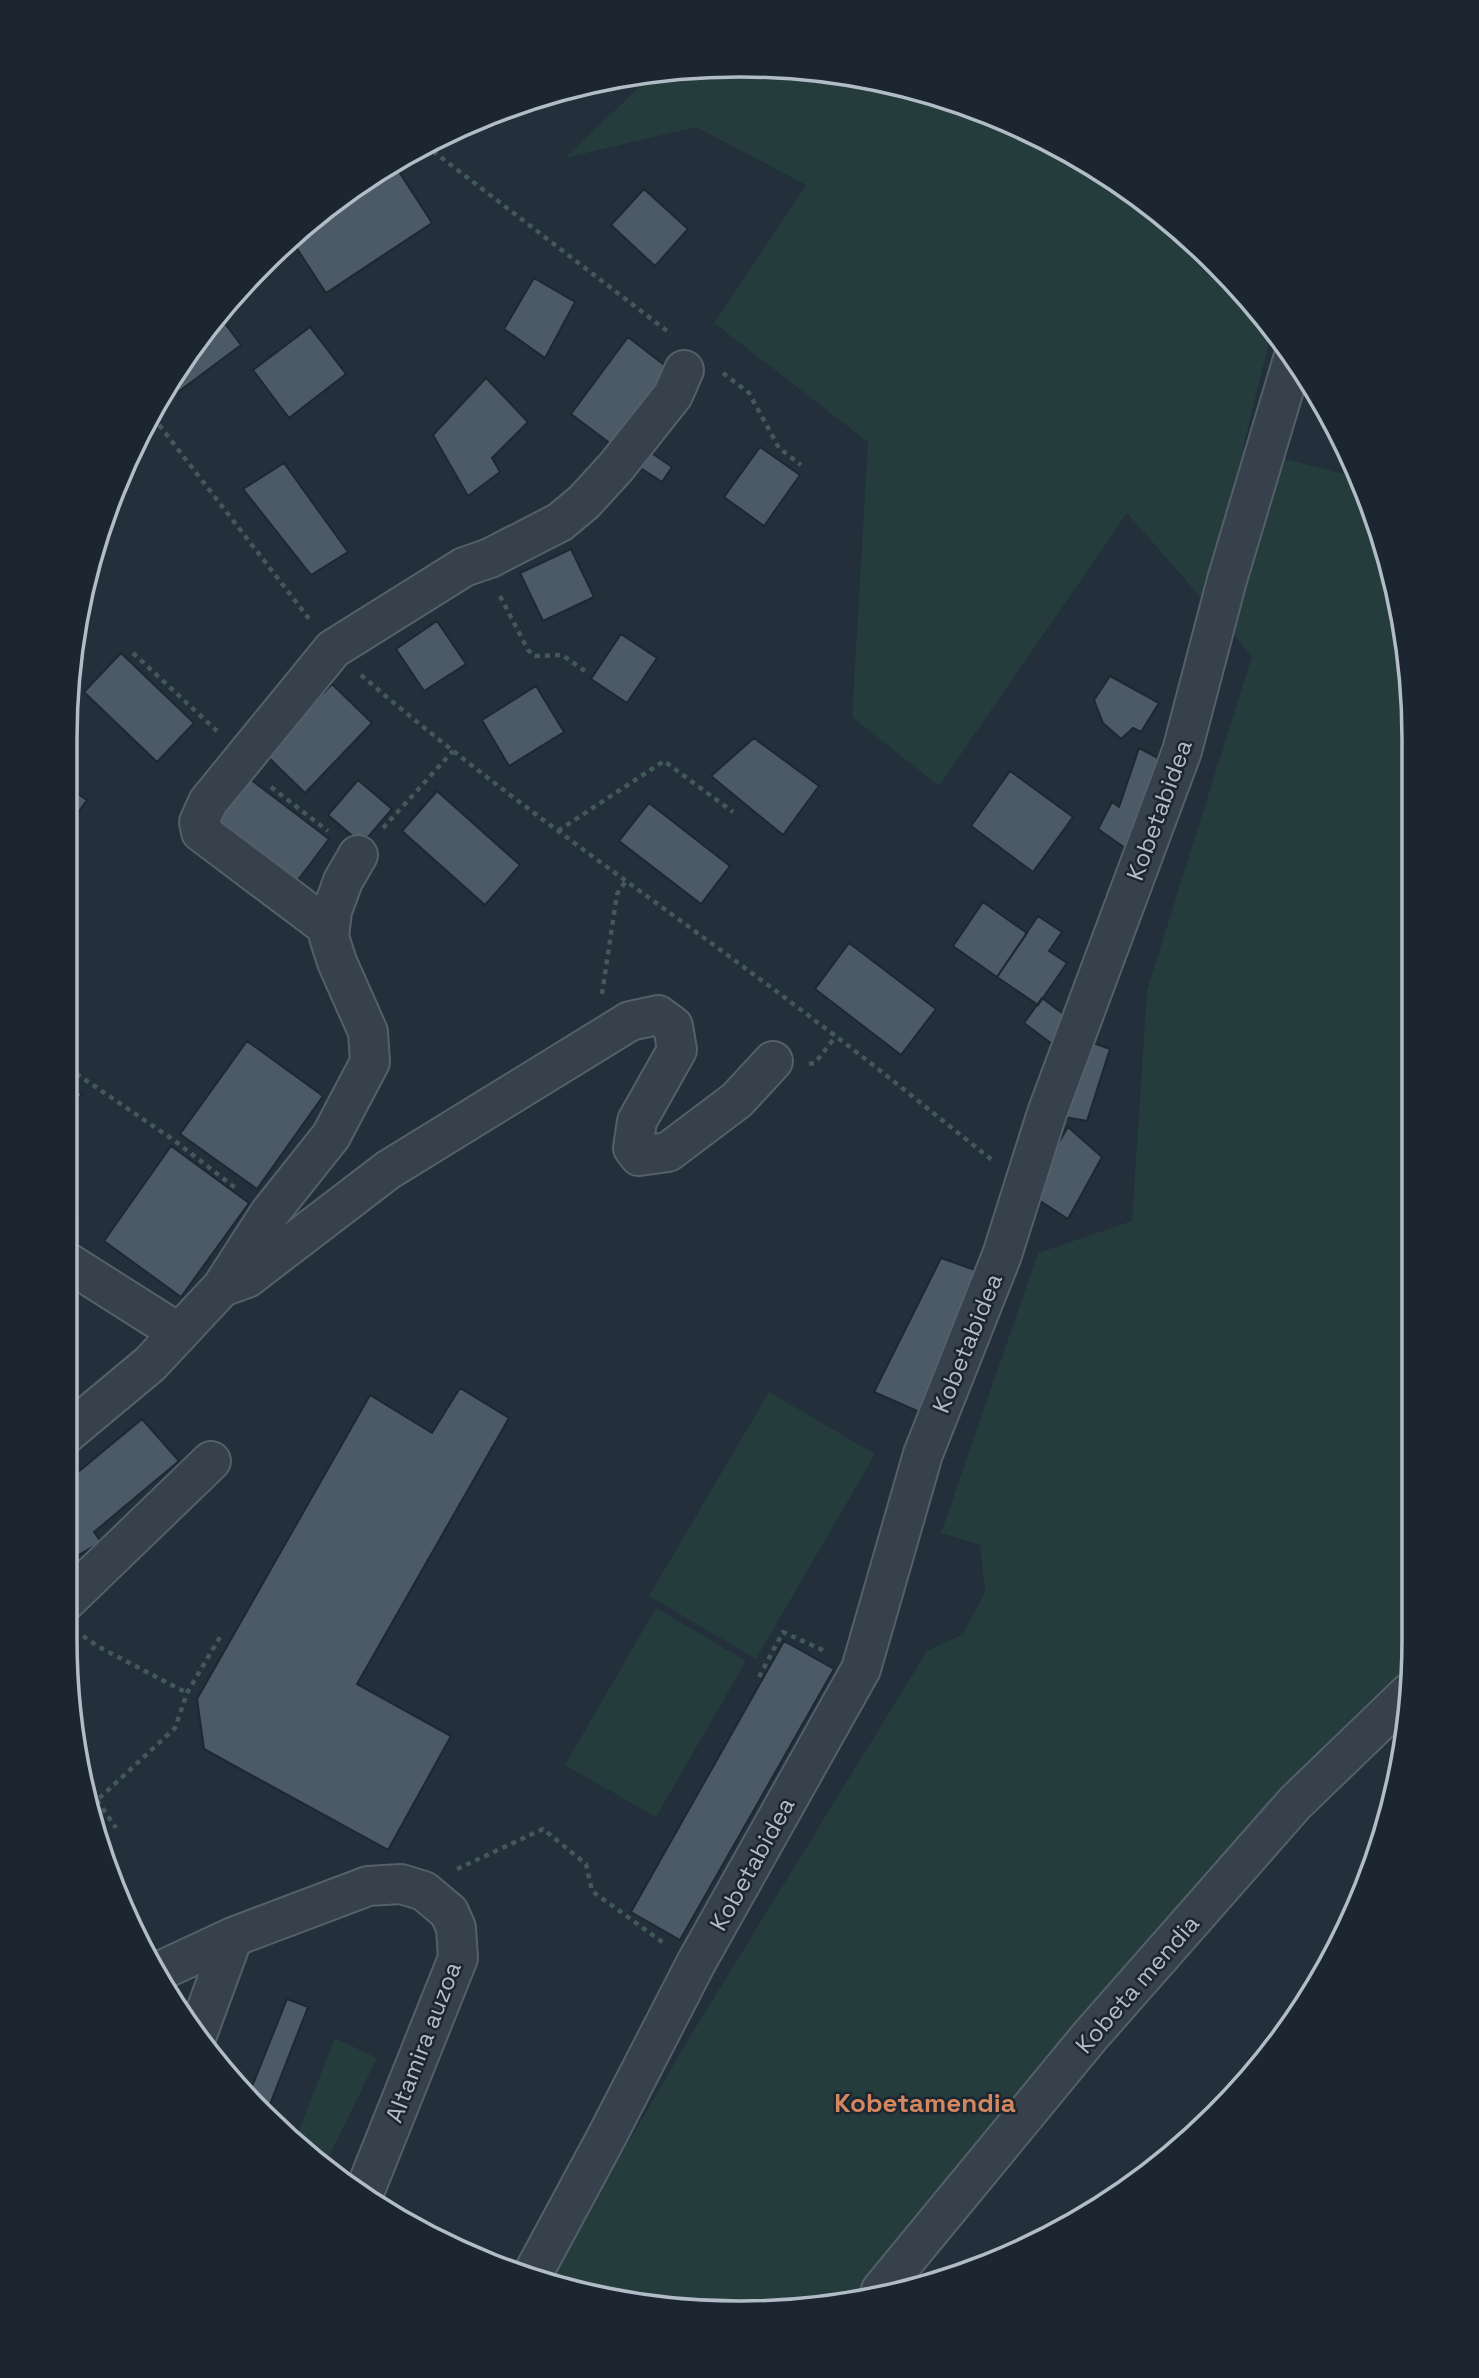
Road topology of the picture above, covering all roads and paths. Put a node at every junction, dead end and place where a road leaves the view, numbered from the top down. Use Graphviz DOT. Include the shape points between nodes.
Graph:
graph roads {
  1 [pos="434,152"];
  2 [pos="694,360"];
  3 [pos="1290,370"];
  4 [pos="158,423"];
  5 [pos="802,465"];
  6 [pos="481,561"];
  7 [pos="333,649"];
  8 [pos="133,653"];
  9 [pos="585,671"];
  10 [pos="453,751"];
  11 [pos="243,760"];
  12 [pos="733,812"];
  13 [pos="558,831"];
  14 [pos="358,855"];
  15 [pos="626,881"];
  16 [pos="330,929"];
  17 [pos="613,1031"];
  18 [pos="773,1061"];
  19 [pos="77,1074"];
  20 [pos="1023,1184"];
  21 [pos="269,1214"];
  22 [pos="77,1268"];
  23 [pos="222,1287"];
  24 [pos="179,1333"];
  25 [pos="77,1425"];
  26 [pos="211,1461"];
  27 [pos="77,1590"];
  28 [pos="220,1637"];
  29 [pos="99,1647"];
  30 [pos="831,1654"];
  31 [pos="759,1677"];
  32 [pos="187,1693"];
  33 [pos="1399,1703"];
  34 [pos="97,1800"];
  35 [pos="98,1801"];
  36 [pos="116,1828"];
  37 [pos="456,1869"];
  38 [pos="233,1937"];
  39 [pos="674,1951"];
  40 [pos="165,1969"];
  41 [pos="201,2024"];
  42 [pos="367,2186"];
  43 [pos="536,2269"];
  44 [pos="886,2284"];
  1 -- 2 [label="path" via="579,263"];
  2 -- 5 [label="path" via="749,393 779,448"];
  2 -- 6 [label="street" via="673,395 584,502 560,522"];
  3 -- 20 [label="street, Kobetabidea" via="1182,751"];
  4 -- 7 [label="path"];
  6 -- 7 [label="street" via="464,567"];
  6 -- 9 [label="path" via="528,650 535,656 562,655"];
  7 -- 10 [label="path"];
  7 -- 11 [label="street"];
  8 -- 11 [label="path"];
  10 -- 13 [label="path"];
  10 -- 14 [label="path"];
  11 -- 14 [label="path"];
  11 -- 16 [label="street" via="208,803 199,822 201,832"];
  12 -- 13 [label="path" via="664,761"];
  13 -- 15 [label="path"];
  14 -- 16 [label="street" via="332,911"];
  15 -- 17 [label="path" via="617,894 601,1002"];
  15 -- 20 [label="path" via="817,1022"];
  16 -- 21 [label="street" via="337,962 368,1032 370,1062 331,1136"];
  17 -- 18 [label="street" via="630,1021 658,1015 673,1026 677,1050 637,1121 634,1148 639,1156 668,1152 737,1100"];
  17 -- 23 [label="street" via="387,1170 247,1278"];
  19 -- 21 [label="path" via="175,1141"];
  20 -- 43 [label="street, Kobetabidea" via="1002,1255 923,1454 861,1669 696,1963"];
  21 -- 23 [label="street"];
  22 -- 24 [label="street"];
  23 -- 24 [label="street"];
  24 -- 25 [label="street"];
  26 -- 27 [label="street"];
  28 -- 32 [label="path"];
  29 -- 32 [label="path"];
  30 -- 31 [label="path" via="783,1632"];
  32 -- 34 [label="path" via="175,1728"];
  33 -- 44 [label="street, Kobeta mendia" via="1295,1803 1091,2035"];
  35 -- 36 [label="path"];
  37 -- 39 [label="path" via="543,1829 586,1864 592,1891"];
  38 -- 40 [label="street, Altamira auzoa"];
  38 -- 41 [label="street"];
  38 -- 42 [label="street, Altamira auzoa" via="368,1886 401,1884 424,1891 449,1912 456,1928 458,1958"];
}
